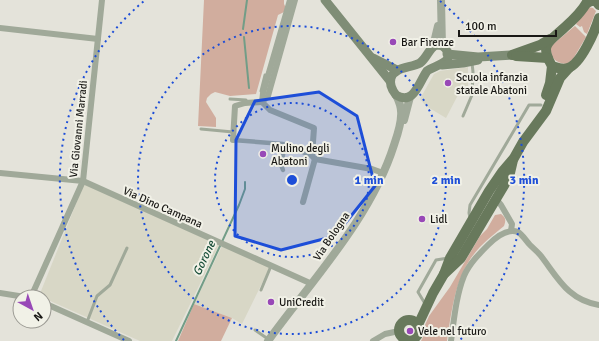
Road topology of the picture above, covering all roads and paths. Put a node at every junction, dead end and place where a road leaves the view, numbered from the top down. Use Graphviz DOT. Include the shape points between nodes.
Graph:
graph roads {
  1 [pos="102,0"];
  2 [pos="290,0"];
  3 [pos="295,0"];
  4 [pos="325,0"];
  5 [pos="441,0"];
  6 [pos="594,2"];
  7 [pos="599,18"];
  8 [pos="0,28"];
  9 [pos="98,39"];
  10 [pos="550,39"];
  11 [pos="437,46"];
  12 [pos="447,54"];
  13 [pos="512,55"];
  14 [pos="370,56"];
  15 [pos="488,57"];
  16 [pos="472,61"];
  17 [pos="550,62"];
  18 [pos="442,65"];
  19 [pos="569,68"];
  20 [pos="397,70"];
  21 [pos="268,76"];
  22 [pos="390,81"];
  23 [pos="260,91"];
  24 [pos="396,96"];
  25 [pos="410,97"];
  26 [pos="230,99"];
  27 [pos="262,102"];
  28 [pos="245,103"];
  29 [pos="541,105"];
  30 [pos="463,116"];
  31 [pos="201,129"];
  32 [pos="531,131"];
  33 [pos="233,132"];
  34 [pos="397,135"];
  35 [pos="233,140"];
  36 [pos="285,144"];
  37 [pos="314,158"];
  38 [pos="514,158"];
  39 [pos="498,168"];
  40 [pos="283,170"];
  41 [pos="0,173"];
  42 [pos="384,173"];
  43 [pos="83,181"];
  44 [pos="496,199"];
  45 [pos="303,202"];
  46 [pos="511,231"];
  47 [pos="128,248"];
  48 [pos="450,258"];
  49 [pos="272,265"];
  50 [pos="444,274"];
  51 [pos="312,284"];
  52 [pos="35,289"];
  53 [pos="261,290"];
  54 [pos="0,293"];
  55 [pos="433,293"];
  56 [pos="12,295"];
  57 [pos="424,302"];
  58 [pos="599,305"];
  59 [pos="52,307"];
  60 [pos="87,322"];
  61 [pos="414,322"];
  62 [pos="255,330"];
  63 [pos="406,338"];
  64 [pos="269,340"];
  65 [pos="129,341"];
  66 [pos="373,341"];
  67 [pos="451,341"];
  1 -- 9 [label="street, Via Giovanni Marradi"];
  2 -- 21 [label="street"];
  3 -- 27 [label="street" via="268,96"];
  4 -- 14 [label="main road"];
  5 -- 11 [label="street"];
  6 -- 10 [label="main road"];
  7 -- 19 [label="main road" via="585,48"];
  8 -- 9 [label="street"];
  9 -- 43 [label="street, Via Giovanni Marradi"];
  10 -- 13 [label="main road"];
  10 -- 17 [label="main road" via="546,51"];
  11 -- 12 [label="main road" via="445,49"];
  11 -- 20 [label="main road" via="419,63"];
  12 -- 15 [label="main road"];
  12 -- 18 [label="main road" via="447,60"];
  13 -- 15 [label="main road"];
  13 -- 17 [label="main road"];
  14 -- 20 [label="main road"];
  14 -- 22 [label="main road"];
  15 -- 16 [label="main road"];
  16 -- 18 [label="main road"];
  16 -- 30 [label="lane" via="472,95"];
  17 -- 19 [label="main road" via="562,69"];
  17 -- 29 [label="main road" via="550,83"];
  18 -- 25 [label="main road" via="434,66 428,71"];
  19 -- 32 [label="main road" via="560,78 546,111"];
  20 -- 22 [label="main road"];
  21 -- 23 [label="lane" via="265,75"];
  21 -- 27 [label="street"];
  22 -- 24 [label="main road"];
  24 -- 25 [label="main road"];
  24 -- 34 [label="street" via="402,116"];
  25 -- 34 [label="street"];
  26 -- 28 [label="lane" via="246,100"];
  27 -- 28 [label="street"];
  27 -- 37 [label="street" via="270,110 314,128"];
  28 -- 33 [label="street" via="235,106"];
  29 -- 32 [label="main road"];
  29 -- 39 [label="lane" via="529,105"];
  31 -- 33 [label="lane"];
  32 -- 38 [label="main road"];
  33 -- 35 [label="street"];
  34 -- 42 [label="street, Via Bologna"];
  35 -- 36 [label="street"];
  36 -- 37 [label="street"];
  36 -- 40 [label="street" via="281,165"];
  37 -- 42 [label="street"];
  37 -- 45 [label="street"];
  38 -- 39 [label="main road"];
  38 -- 44 [label="main road" via="509,177"];
  39 -- 48 [label="main road"];
  41 -- 43 [label="street, Via Dino Campana"];
  42 -- 51 [label="street, Via Bologna" via="350,231"];
  43 -- 49 [label="street, Via Dino Campana"];
  43 -- 52 [label="street, Via Giovanni Marradi"];
  44 -- 46 [label="street" via="512,224"];
  44 -- 50 [label="main road" via="461,258"];
  46 -- 58 [label="street" via="518,232 540,254 570,294"];
  46 -- 67 [label="street" via="490,243 464,276"];
  47 -- 60 [label="lane" via="110,285 98,296"];
  48 -- 50 [label="main road"];
  48 -- 57 [label="lane" via="436,260 418,292"];
  49 -- 51 [label="street, Via Dino Campana"];
  49 -- 53 [label="lane"];
  50 -- 55 [label="main road"];
  51 -- 64 [label="street, Via Bologna"];
  54 -- 56 [label="street"];
  55 -- 57 [label="main road"];
  55 -- 61 [label="main road"];
  57 -- 61 [label="main road"];
  59 -- 60 [label="street"];
  60 -- 65 [label="street"];
  61 -- 63 [label="main road" via="419,330 418,335"];
  61 -- 63 [label="main road" via="402,323 400,327"];
  62 -- 64 [label="lane"];
  63 -- 66 [label="street" via="386,334"];
}
